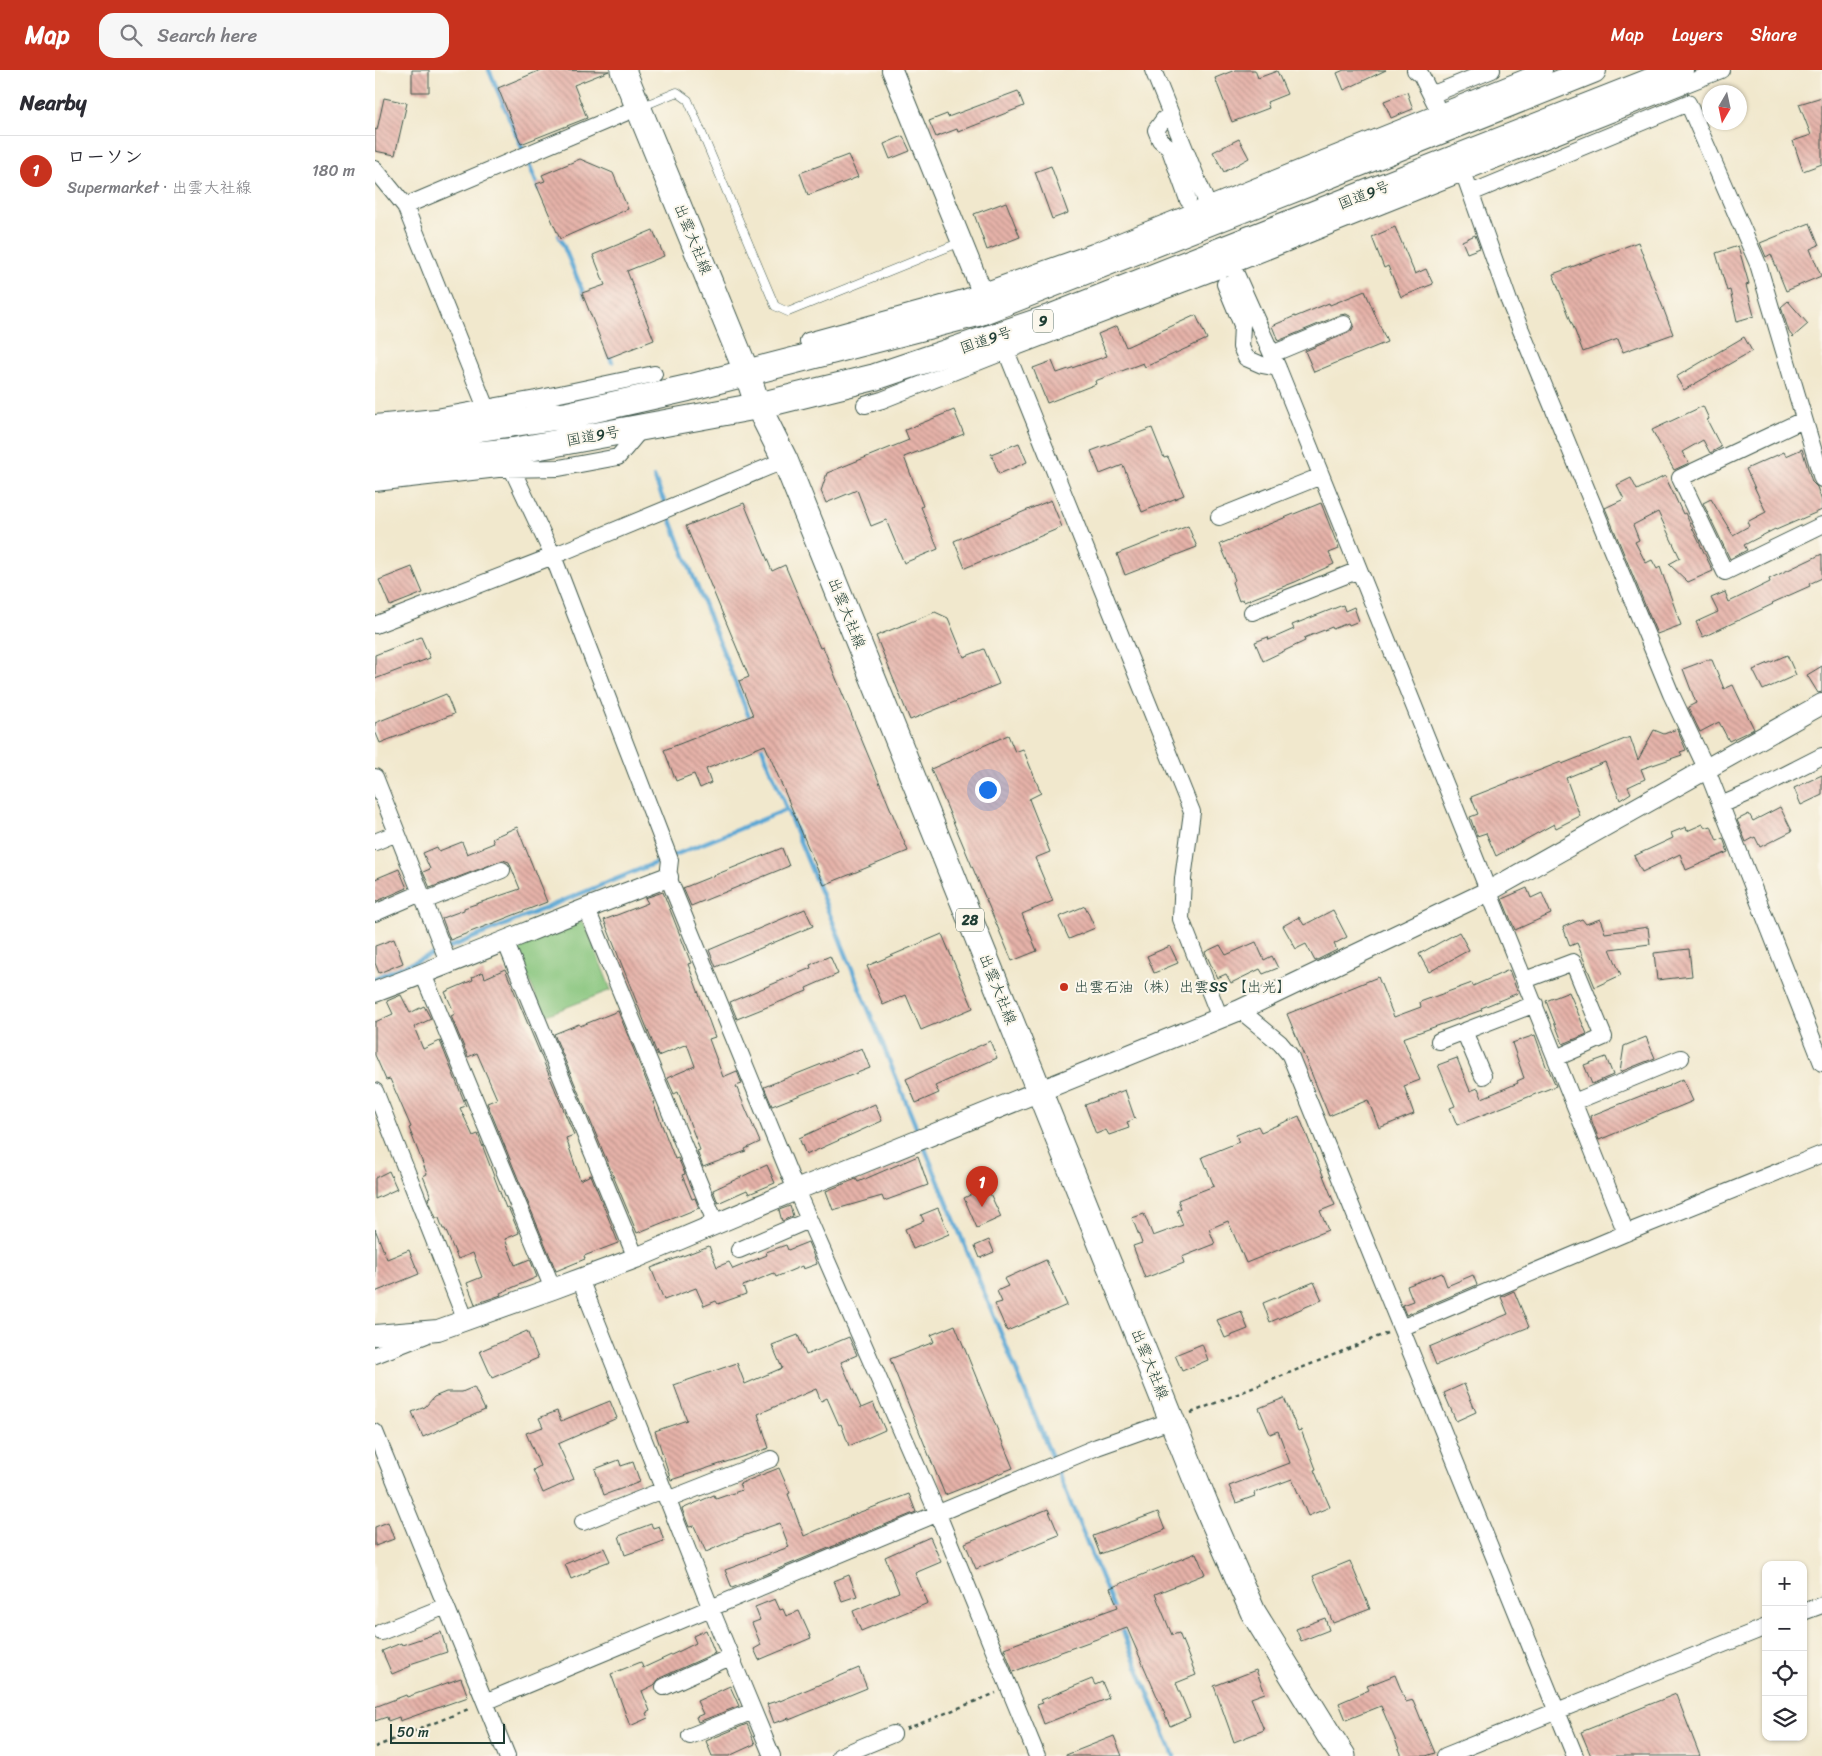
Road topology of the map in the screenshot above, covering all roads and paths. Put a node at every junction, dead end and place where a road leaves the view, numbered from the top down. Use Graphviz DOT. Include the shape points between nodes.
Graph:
graph roads {
  1 [pos="623,70"];
  2 [pos="892,70"];
  3 [pos="1153,70"];
  4 [pos="1415,70"];
  5 [pos="1492,70"];
  6 [pos="1544,70"];
  7 [pos="1593,70"];
  8 [pos="1680,70"];
  9 [pos="1721,70"];
  10 [pos="1512,83"];
  11 [pos="1431,95"];
  12 [pos="639,107"];
  13 [pos="1583,108"];
  14 [pos="1496,109"];
  15 [pos="1439,112"];
  16 [pos="1171,116"];
  17 [pos="1567,132"];
  18 [pos="1339,153"];
  19 [pos="376,171"];
  20 [pos="1464,174"];
  21 [pos="1327,176"];
  22 [pos="1471,193"];
  23 [pos="1188,200"];
  24 [pos="405,206"];
  25 [pos="1208,206"];
  26 [pos="961,242"];
  27 [pos="1257,246"];
  28 [pos="1093,252"];
  29 [pos="1232,266"];
  30 [pos="1079,273"];
  31 [pos="1225,284"];
  32 [pos="981,292"];
  33 [pos="1344,324"];
  34 [pos="823,342"];
  35 [pos="1006,351"];
  36 [pos="927,360"];
  37 [pos="1275,361"];
  38 [pos="960,369"];
  39 [pos="747,373"];
  40 [pos="654,374"];
  41 [pos="536,399"];
  42 [pos="865,405"];
  43 [pos="759,406"];
  44 [pos="486,408"];
  45 [pos="568,415"];
  46 [pos="1803,420"];
  47 [pos="375,422"];
  48 [pos="643,427"];
  49 [pos="375,440"];
  50 [pos="785,460"];
  51 [pos="511,469"];
  52 [pos="1321,476"];
  53 [pos="379,477"];
  54 [pos="1822,479"];
  55 [pos="1219,517"];
  56 [pos="1822,525"];
  57 [pos="553,556"];
  58 [pos="1359,570"];
  59 [pos="1252,612"];
  60 [pos="375,625"];
  61 [pos="1822,704"];
  62 [pos="1822,756"];
  63 [pos="1707,770"];
  64 [pos="375,778"];
  65 [pos="1721,805"];
  66 [pos="397,833"];
  67 [pos="375,842"];
  68 [pos="502,870"];
  69 [pos="668,877"];
  70 [pos="1489,891"];
  71 [pos="423,897"];
  72 [pos="586,907"];
  73 [pos="375,912"];
  74 [pos="505,941"];
  75 [pos="449,964"];
  76 [pos="423,974"];
  77 [pos="1525,980"];
  78 [pos="375,992"];
  79 [pos="1535,1004"];
  80 [pos="1240,1010"];
  81 [pos="1220,1018"];
  82 [pos="1464,1031"];
  83 [pos="1439,1041"];
  84 [pos="1556,1058"];
  85 [pos="1681,1058"];
  86 [pos="1822,1063"];
  87 [pos="1483,1076"];
  88 [pos="1039,1091"];
  89 [pos="376,1098"];
  90 [pos="1574,1102"];
  91 [pos="1822,1154"];
  92 [pos="796,1190"];
  93 [pos="809,1220"];
  94 [pos="716,1224"];
  95 [pos="1626,1233"];
  96 [pos="739,1250"];
  97 [pos="636,1258"];
  98 [pos="580,1279"];
  99 [pos="553,1289"];
  100 [pos="466,1321"];
  101 [pos="1401,1328"];
  102 [pos="438,1330"];
  103 [pos="375,1335"];
  104 [pos="375,1355"];
  105 [pos="1173,1420"];
  106 [pos="375,1432"];
  107 [pos="771,1459"];
  108 [pos="665,1495"];
  109 [pos="937,1512"];
  110 [pos="583,1522"];
  111 [pos="1822,1604"];
  112 [pos="446,1606"];
  113 [pos="711,1609"];
  114 [pos="1807,1610"];
  115 [pos="1762,1629"];
  116 [pos="381,1632"];
  117 [pos="730,1657"];
  118 [pos="664,1687"];
  119 [pos="1009,1687"];
  120 [pos="485,1702"];
  121 [pos="753,1711"];
  122 [pos="1557,1711"];
  123 [pos="893,1734"];
  124 [pos="690,1736"];
  125 [pos="375,1747"];
  126 [pos="507,1756"];
  127 [pos="772,1756"];
  128 [pos="840,1756"];
  129 [pos="1037,1756"];
  130 [pos="1343,1756"];
  131 [pos="1445,1756"];
  132 [pos="1575,1756"];
  1 -- 12 [label="main road, 出雲大社線 / 28"];
  2 -- 26 [label="street"];
  3 -- 16 [label="street"];
  4 -- 11 [label="street"];
  5 -- 11 [label="street"];
  6 -- 10 [label="street"];
  7 -- 14 [label="highway, 国道9号 / 9"];
  8 -- 13 [label="highway, 国道9号 / 9"];
  9 -- 17 [label="street"];
  10 -- 14 [label="street"];
  10 -- 15 [label="street"];
  11 -- 15 [label="street"];
  12 -- 24 [label="street"];
  12 -- 26 [label="lane" via="677,92 688,100 775,306 788,312"];
  12 -- 39 [label="main road, 出雲大社線 / 28"];
  13 -- 17 [label="street"];
  13 -- 27 [label="highway, 国道9号 / 9"];
  14 -- 21 [label="highway, 国道9号 / 9"];
  15 -- 18 [label="street"];
  16 -- 23 [label="street" via="1156,130 1160,140 1169,147"];
  16 -- 25 [label="street"];
  17 -- 20 [label="street"];
  18 -- 21 [label="street"];
  18 -- 25 [label="street"];
  19 -- 24 [label="street"];
  20 -- 22 [label="street"];
  20 -- 27 [label="street"];
  21 -- 30 [label="highway, 国道9号 / 9"];
  22 -- 46 [label="street" via="1688,103 1758,264"];
  22 -- 63 [label="street" via="1509,301 1668,685"];
  24 -- 44 [label="street"];
  25 -- 28 [label="street"];
  26 -- 32 [label="street"];
  27 -- 29 [label="street"];
  27 -- 36 [label="highway, 国道9号 / 9"];
  28 -- 30 [label="street"];
  28 -- 32 [label="street"];
  29 -- 35 [label="street"];
  29 -- 37 [label="street"];
  30 -- 34 [label="highway, 国道9号 / 9" via="978,312"];
  31 -- 37 [label="street" via="1242,325 1241,347 1246,358 1263,365"];
  32 -- 34 [label="street"];
  33 -- 37 [label="street"];
  34 -- 39 [label="highway, 国道9号 / 9"];
  35 -- 38 [label="street"];
  35 -- 81 [label="street" via="1192,812 1181,918"];
  36 -- 38 [label="street"];
  36 -- 43 [label="highway, 国道9号 / 9" via="875,377"];
  37 -- 52 [label="street"];
  38 -- 42 [label="street"];
  39 -- 43 [label="main road, 出雲大社線 / 28"];
  39 -- 45 [label="highway, 国道9号 / 9"];
  40 -- 41 [label="street"];
  41 -- 44 [label="street"];
  41 -- 45 [label="street"];
  43 -- 48 [label="highway, 国道9号 / 9"];
  43 -- 50 [label="main road, 出雲大社線 / 28"];
  44 -- 47 [label="street" via="436,417"];
  45 -- 49 [label="highway, 国道9号 / 9"];
  46 -- 54 [label="street"];
  46 -- 56 [label="street" via="1680,478 1725,572"];
  48 -- 51 [label="street" via="618,457 559,468"];
  48 -- 53 [label="highway, 国道9号 / 9" via="513,451 414,461"];
  50 -- 57 [label="street"];
  50 -- 88 [label="main road, 出雲大社線 / 28"];
  51 -- 53 [label="street"];
  51 -- 57 [label="street"];
  52 -- 55 [label="street"];
  52 -- 58 [label="street"];
  57 -- 60 [label="street"];
  57 -- 69 [label="street" via="670,860"];
  58 -- 59 [label="street"];
  58 -- 70 [label="street"];
  61 -- 63 [label="street"];
  62 -- 65 [label="street"];
  63 -- 65 [label="street"];
  63 -- 70 [label="street"];
  64 -- 66 [label="street"];
  65 -- 86 [label="street"];
  66 -- 67 [label="street"];
  66 -- 71 [label="street"];
  68 -- 71 [label="street"];
  69 -- 72 [label="street"];
  69 -- 92 [label="street"];
  70 -- 77 [label="street"];
  70 -- 80 [label="street"];
  71 -- 73 [label="street"];
  71 -- 75 [label="street"];
  72 -- 74 [label="street"];
  72 -- 94 [label="street"];
  74 -- 75 [label="street"];
  74 -- 97 [label="street"];
  75 -- 76 [label="street"];
  76 -- 78 [label="street"];
  76 -- 99 [label="street"];
  77 -- 79 [label="street"];
  77 -- 84 [label="street" via="1573,962 1604,1036"];
  79 -- 82 [label="street"];
  79 -- 84 [label="street"];
  80 -- 81 [label="street"];
  80 -- 101 [label="street" via="1280,1043 1289,1055"];
  81 -- 88 [label="street"];
  82 -- 83 [label="street"];
  82 -- 87 [label="street"];
  84 -- 90 [label="street"];
  85 -- 90 [label="street"];
  88 -- 92 [label="street"];
  88 -- 105 [label="main road, 出雲大社線 / 28"];
  89 -- 100 [label="street"];
  90 -- 95 [label="street"];
  91 -- 95 [label="street"];
  92 -- 93 [label="street"];
  92 -- 94 [label="street"];
  93 -- 96 [label="street"];
  93 -- 109 [label="street"];
  94 -- 97 [label="street"];
  95 -- 101 [label="street"];
  97 -- 98 [label="street"];
  98 -- 99 [label="street"];
  98 -- 108 [label="street"];
  99 -- 100 [label="street"];
  100 -- 102 [label="street"];
  101 -- 105 [label="path"];
  101 -- 122 [label="street"];
  102 -- 103 [label="street"];
  102 -- 104 [label="street"];
  105 -- 109 [label="street"];
  105 -- 130 [label="main road, 出雲大社線 / 28" via="1253,1612"];
  106 -- 112 [label="street"];
  107 -- 108 [label="street"];
  108 -- 110 [label="street"];
  108 -- 113 [label="street"];
  109 -- 113 [label="street"];
  109 -- 119 [label="street"];
  111 -- 114 [label="street"];
  112 -- 116 [label="street"];
  112 -- 120 [label="street"];
  113 -- 117 [label="street"];
  113 -- 120 [label="street"];
  115 -- 122 [label="street"];
  117 -- 118 [label="street"];
  117 -- 121 [label="street"];
  119 -- 123 [label="path"];
  119 -- 129 [label="street"];
  120 -- 125 [label="path"];
  120 -- 126 [label="street"];
  121 -- 124 [label="street"];
  121 -- 127 [label="street"];
  122 -- 131 [label="street"];
  122 -- 132 [label="street"];
  123 -- 128 [label="street"];
}
